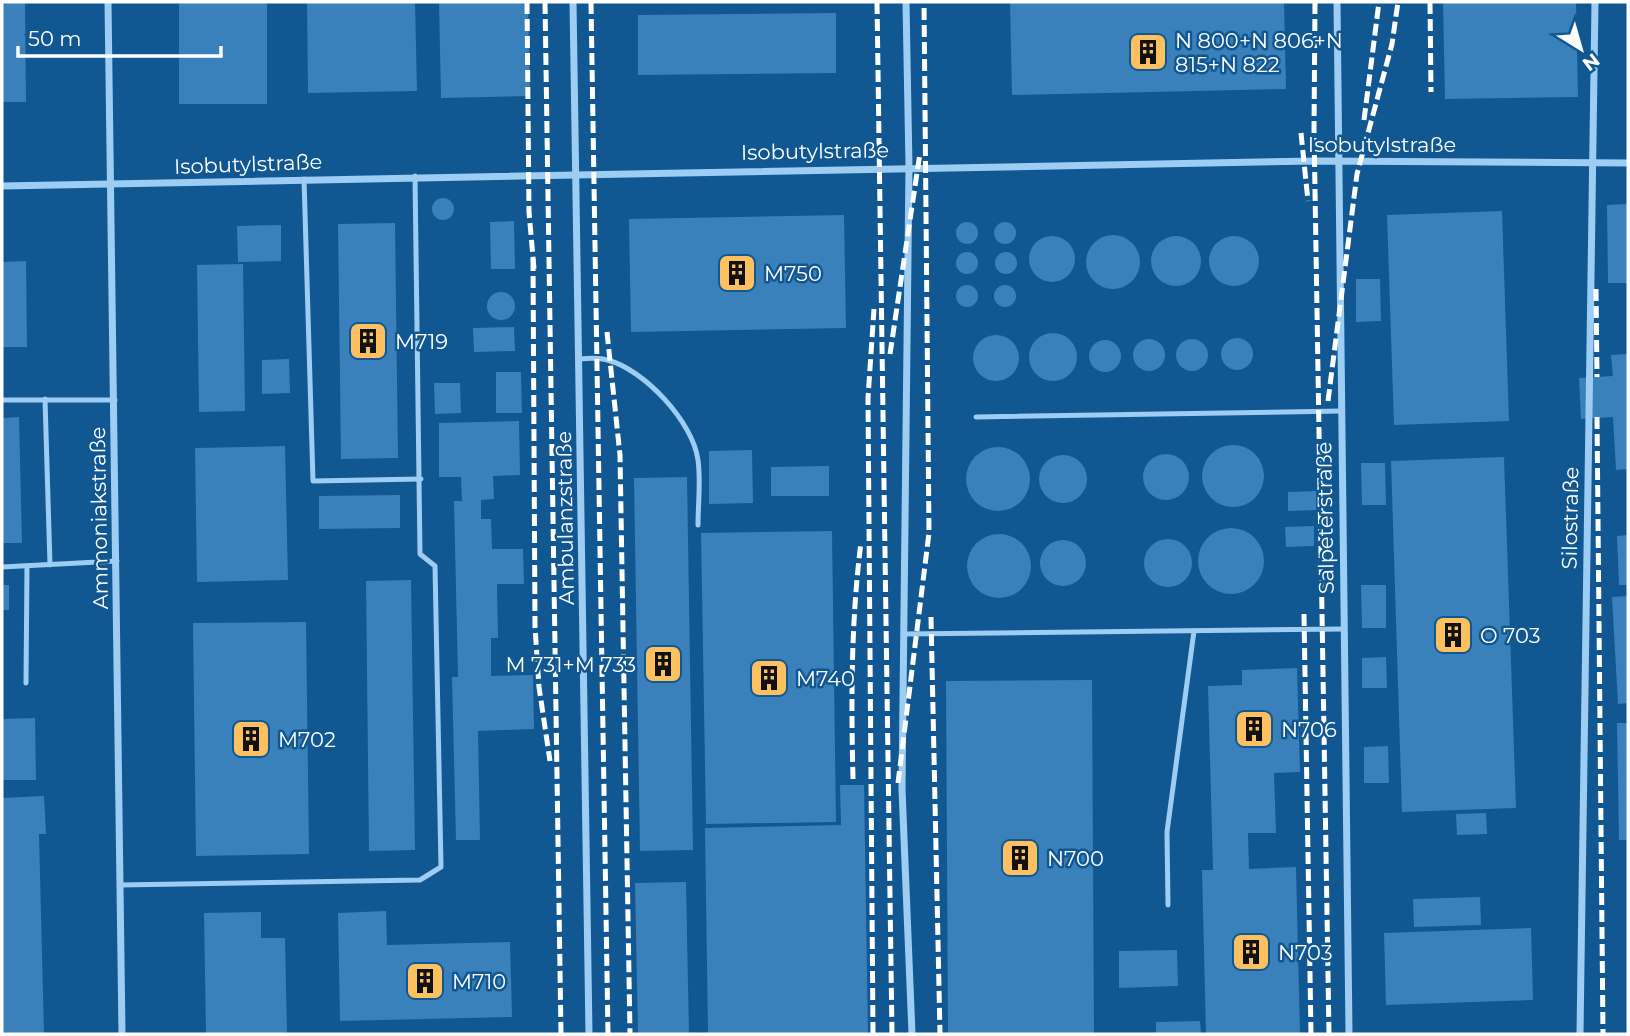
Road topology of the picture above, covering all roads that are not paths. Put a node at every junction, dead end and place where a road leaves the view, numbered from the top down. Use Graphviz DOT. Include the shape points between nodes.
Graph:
graph roads {
  1 [pos="108,2"];
  2 [pos="573,2"];
  3 [pos="906,2"];
  4 [pos="1337,2"];
  5 [pos="1595,2"];
  6 [pos="1338,161"];
  7 [pos="1593,163"];
  8 [pos="1628,163"];
  9 [pos="909,167"];
  10 [pos="576,173"];
  11 [pos="415,176"];
  12 [pos="304,179"];
  13 [pos="113,185"];
  14 [pos="2,186"];
  15 [pos="580,359"];
  16 [pos="45,399"];
  17 [pos="2,400"];
  18 [pos="115,400"];
  19 [pos="1342,411"];
  20 [pos="976,417"];
  21 [pos="421,479"];
  22 [pos="698,525"];
  23 [pos="117,561"];
  24 [pos="50,565"];
  25 [pos="27,566"];
  26 [pos="2,567"];
  27 [pos="1344,629"];
  28 [pos="1194,631"];
  29 [pos="904,634"];
  30 [pos="26,683"];
  31 [pos="120,884"];
  32 [pos="1168,905"];
  33 [pos="122,1034"];
  34 [pos="589,1034"];
  35 [pos="912,1034"];
  36 [pos="1349,1034"];
  37 [pos="1580,1034"];
  1 -- 13 [label="street, Ammoniakstraße"];
  2 -- 10 [label="street, Ambulanzstraße"];
  3 -- 9 [label="street"];
  4 -- 6 [label="street, Salpeterstraße"];
  5 -- 7 [label="street, Silostraße"];
  6 -- 7 [label="street, Isobutylstraße"];
  6 -- 9 [label="street, Isobutylstraße"];
  6 -- 19 [label="street, Salpeterstraße"];
  7 -- 8 [label="street, Isobutylstraße"];
  7 -- 37 [label="street, Silostraße"];
  9 -- 10 [label="street, Isobutylstraße"];
  9 -- 29 [label="street"];
  10 -- 11 [label="street, Isobutylstraße"];
  10 -- 15 [label="street, Ambulanzstraße"];
  11 -- 12 [label="street, Isobutylstraße"];
  11 -- 21 [label="lane"];
  12 -- 13 [label="street, Isobutylstraße"];
  12 -- 21 [label="lane" via="313,481"];
  13 -- 14 [label="street, Isobutylstraße"];
  13 -- 18 [label="street, Ammoniakstraße"];
  15 -- 22 [label="lane" via="610,360 676,410 690,431 698,460"];
  15 -- 34 [label="street, Ambulanzstraße"];
  16 -- 17 [label="lane"];
  16 -- 18 [label="lane"];
  16 -- 24 [label="lane"];
  18 -- 23 [label="street, Ammoniakstraße"];
  19 -- 20 [label="lane"];
  19 -- 27 [label="street, Salpeterstraße"];
  21 -- 31 [label="lane" via="420,554 435,566 441,867 420,880"];
  23 -- 24 [label="lane"];
  23 -- 31 [label="street, Ammoniakstraße"];
  24 -- 25 [label="lane"];
  25 -- 26 [label="lane"];
  25 -- 30 [label="lane"];
  27 -- 28 [label="lane"];
  27 -- 36 [label="street, Salpeterstraße"];
  28 -- 29 [label="lane"];
  28 -- 32 [label="lane" via="1167,832"];
  29 -- 35 [label="street" via="902,789"];
  31 -- 33 [label="street, Ammoniakstraße"];
}
